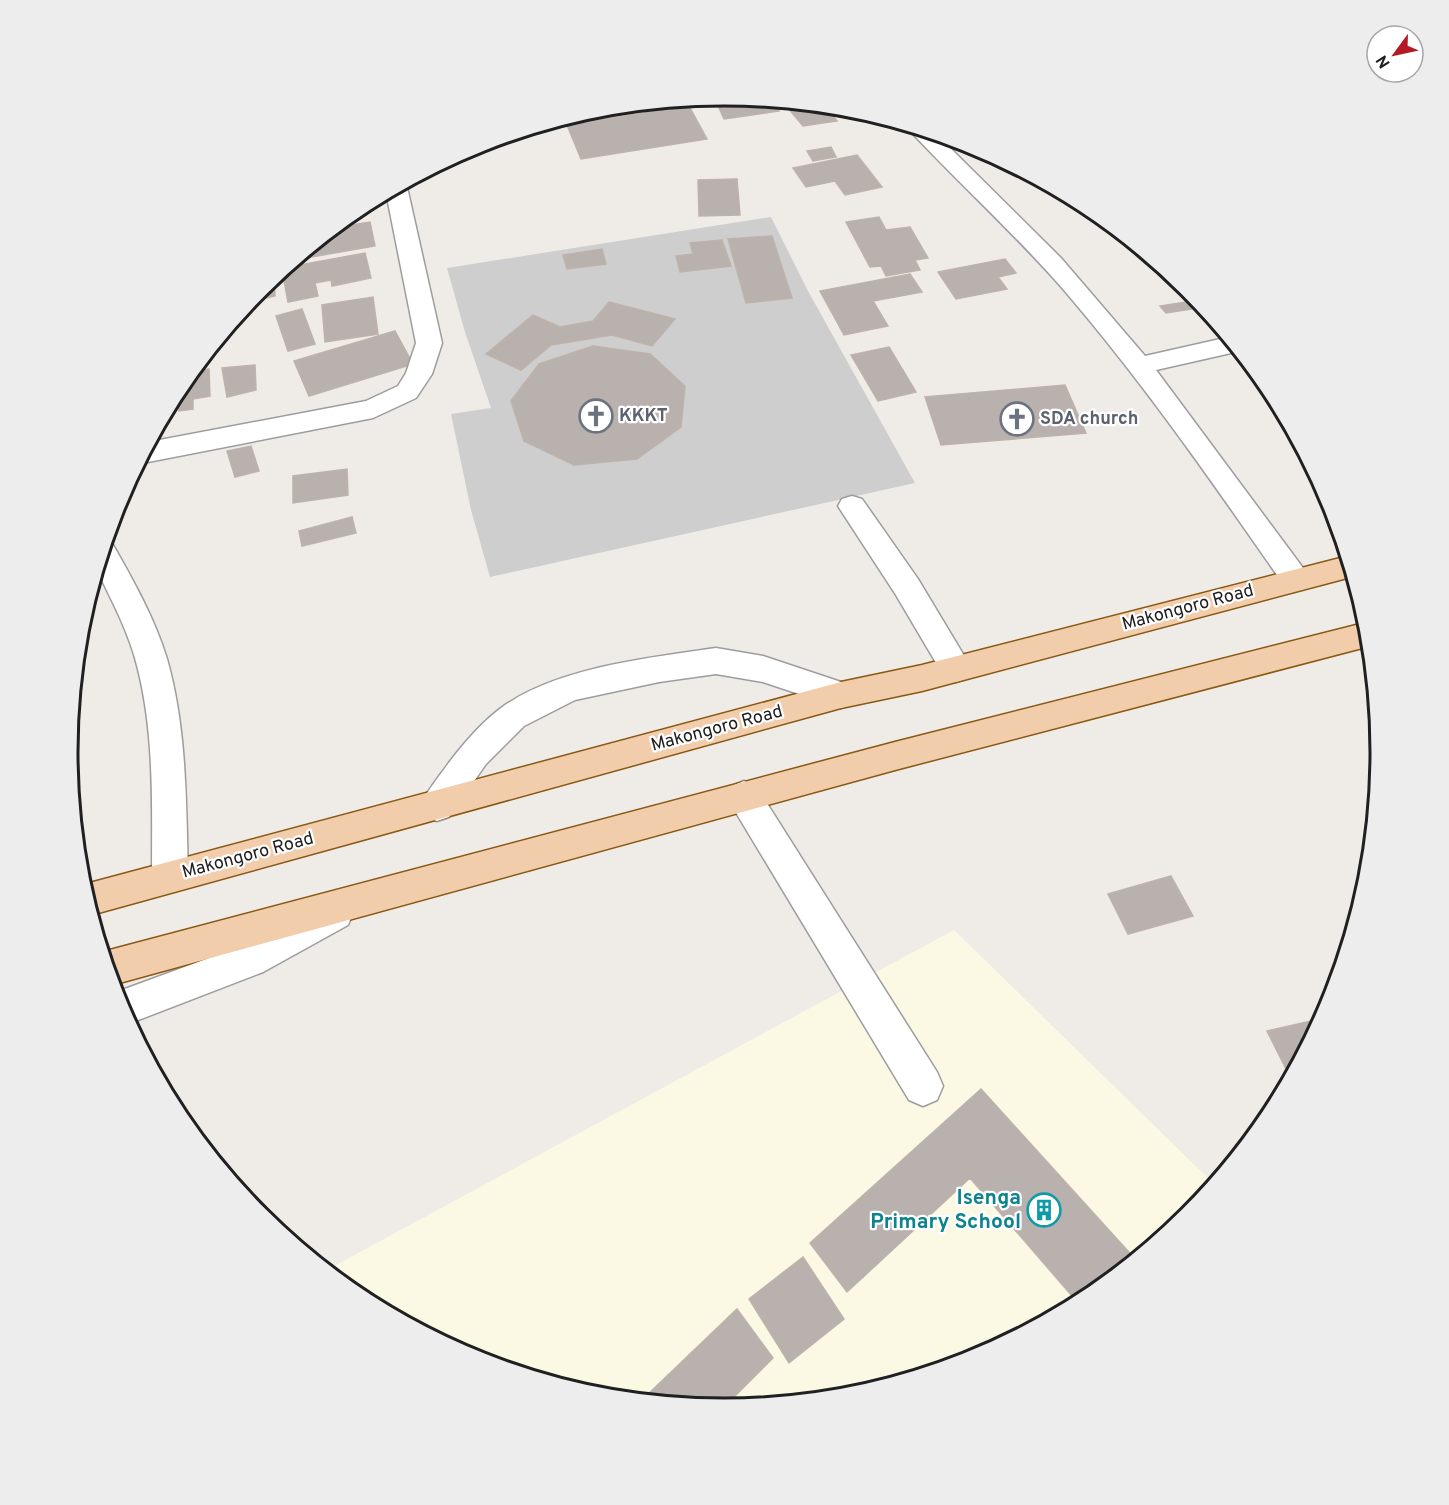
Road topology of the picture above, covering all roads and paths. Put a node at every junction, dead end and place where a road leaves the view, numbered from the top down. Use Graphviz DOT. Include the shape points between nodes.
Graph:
graph roads {
  1 [pos="929,139"];
  2 [pos="392,198"];
  3 [pos="1227,346"];
  4 [pos="1140,365"];
  5 [pos="153,451"];
  6 [pos="852,506"];
  7 [pos="107,561"];
  8 [pos="1344,568"];
  9 [pos="1296,580"];
  10 [pos="1360,636"];
  11 [pos="956,669"];
  12 [pos="841,695"];
  13 [pos="744,796"];
  14 [pos="437,806"];
  15 [pos="170,876"];
  16 [pos="95,898"];
  17 [pos="350,905"];
  18 [pos="114,966"];
  19 [pos="130,1005"];
  20 [pos="923,1086"];
  1 -- 4 [label="street" via="1032,241"];
  2 -- 5 [label="street" via="429,343 419,374 407,392 373,409"];
  3 -- 4 [label="street"];
  4 -- 9 [label="street"];
  6 -- 11 [label="street"];
  7 -- 15 [label="street" via="151,657 163,711"];
  8 -- 9 [label="main road, Makongoro Road"];
  9 -- 11 [label="main road, Makongoro Road"];
  10 -- 13 [label="main road" via="1139,690"];
  11 -- 12 [label="main road, Makongoro Road"];
  12 -- 14 [label="main road, Makongoro Road"];
  12 -- 14 [label="street" via="763,669 716,661 568,688 513,717 474,754"];
  13 -- 17 [label="main road"];
  13 -- 20 [label="street"];
  14 -- 15 [label="main road, Makongoro Road"];
  15 -- 16 [label="main road, Makongoro Road"];
  17 -- 18 [label="main road"];
  17 -- 19 [label="street" via="250,960"];
}
